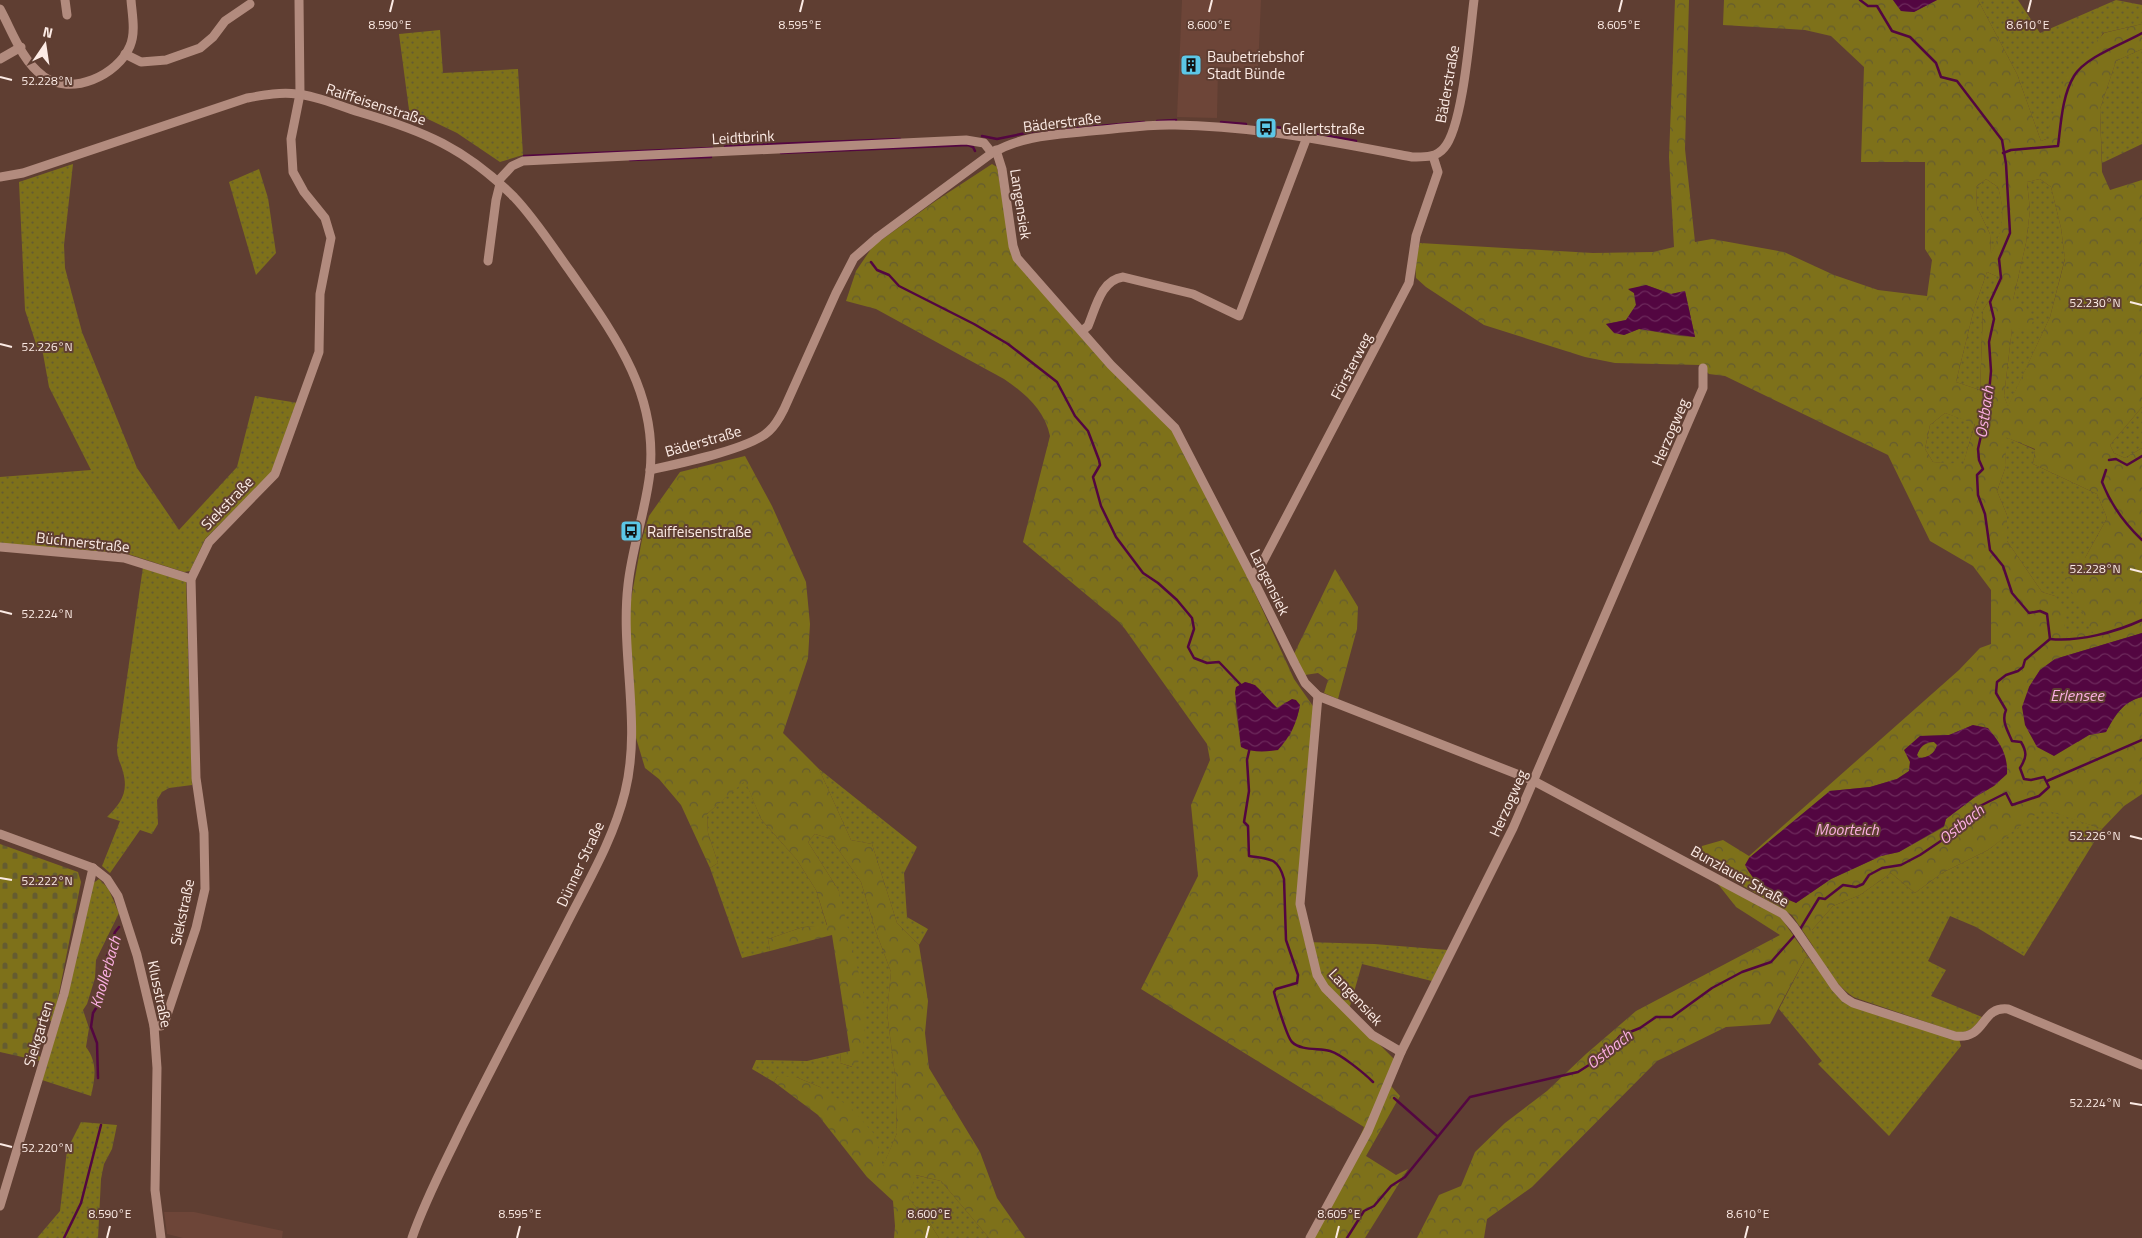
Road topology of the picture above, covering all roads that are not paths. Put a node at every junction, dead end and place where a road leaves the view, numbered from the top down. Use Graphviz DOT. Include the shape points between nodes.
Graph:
graph roads {
  1 [pos="65,0"];
  2 [pos="131,0"];
  3 [pos="299,0"];
  4 [pos="1474,0"];
  5 [pos="250,4"];
  6 [pos="0,8"];
  7 [pos="67,15"];
  8 [pos="21,47"];
  9 [pos="125,54"];
  10 [pos="0,58"];
  11 [pos="300,94"];
  12 [pos="1307,137"];
  13 [pos="994,151"];
  14 [pos="1432,156"];
  15 [pos="0,177"];
  16 [pos="499,182"];
  17 [pos="488,261"];
  18 [pos="1082,330"];
  19 [pos="1703,368"];
  20 [pos="650,470"];
  21 [pos="0,548"];
  22 [pos="1251,575"];
  23 [pos="191,579"];
  24 [pos="1318,696"];
  25 [pos="1532,780"];
  26 [pos="0,834"];
  27 [pos="93,868"];
  28 [pos="154,1026"];
  29 [pos="1401,1052"];
  30 [pos="2142,1065"];
  31 [pos="0,1206"];
  32 [pos="161,1238"];
  33 [pos="412,1238"];
  34 [pos="1310,1238"];
  1 -- 7 [label="street"];
  2 -- 9 [label="street" via="133,32 131,45"];
  3 -- 11 [label="street, Siekstraße"];
  4 -- 14 [label="street, Bäderstraße" via="1462,95 1454,125 1445,147"];
  5 -- 9 [label="street" via="225,21 200,48 166,60 141,62"];
  6 -- 8 [label="street"];
  8 -- 9 [label="street" via="32,66 44,77 74,84 107,72"];
  8 -- 10 [label="street"];
  11 -- 15 [label="street, Raiffeisenstraße" via="247,98 23,173"];
  11 -- 16 [label="street, Raiffeisenstraße" via="408,126 431,136 474,162"];
  11 -- 23 [label="street, Siekstraße" via="291,139 293,172 325,218 330,238 320,294 319,352 274,474 209,542"];
  12 -- 13 [label="street, Bäderstraße" via="1172,125 1035,137"];
  12 -- 14 [label="street, Bäderstraße" via="1412,157"];
  12 -- 18 [label="street" via="1238,316 1193,294 1123,277 1106,285 1088,326"];
  13 -- 16 [label="street, Leidtbrink" via="984,143 966,140 523,161 512,166"];
  13 -- 18 [label="street, Langensiek" via="1002,169 1012,246 1017,258"];
  13 -- 20 [label="street, Bäderstraße" via="878,236 854,258 778,421 768,432 741,446"];
  14 -- 22 [label="street, Försterweg" via="1438,172 1416,236 1410,283 1259,569"];
  16 -- 17 [label="street"];
  16 -- 20 [label="street, Raiffeisenstraße" via="546,237 634,372 648,418"];
  18 -- 22 [label="street, Langensiek" via="1111,365 1175,428"];
  19 -- 25 [label="street, Herzogweg" via="1703,388"];
  20 -- 33 [label="street, Dünner Straße" via="628,578 625,610 632,739 626,791 608,844 438,1176"];
  21 -- 23 [label="street, Büchnerstraße" via="124,558"];
  22 -- 24 [label="street, Langensiek" via="1294,664 1305,683"];
  23 -- 28 [label="street, Siekstraße" via="196,778 204,834 205,889 196,928 166,1018 161,1026"];
  24 -- 25 [label="street, Bunzlauer Straße"];
  24 -- 29 [label="street, Langensiek" via="1300,904 1316,975 1324,988 1372,1035"];
  25 -- 29 [label="street, Herzogweg" via="1513,828"];
  25 -- 30 [label="street, Bunzlauer Straße" via="1783,914 1835,988 1853,1003 1966,1037 1974,1034 1992,1012 1999,1008 2008,1009"];
  26 -- 27 [label="street, Klusstraße"];
  27 -- 28 [label="street, Klusstraße" via="106,879 125,913"];
  27 -- 31 [label="street, Siekgarten" via="64,994"];
  28 -- 32 [label="street, Klusstraße" via="157,1068 155,1190"];
  29 -- 34 [label="street, Herzogweg" via="1368,1131"];
}
